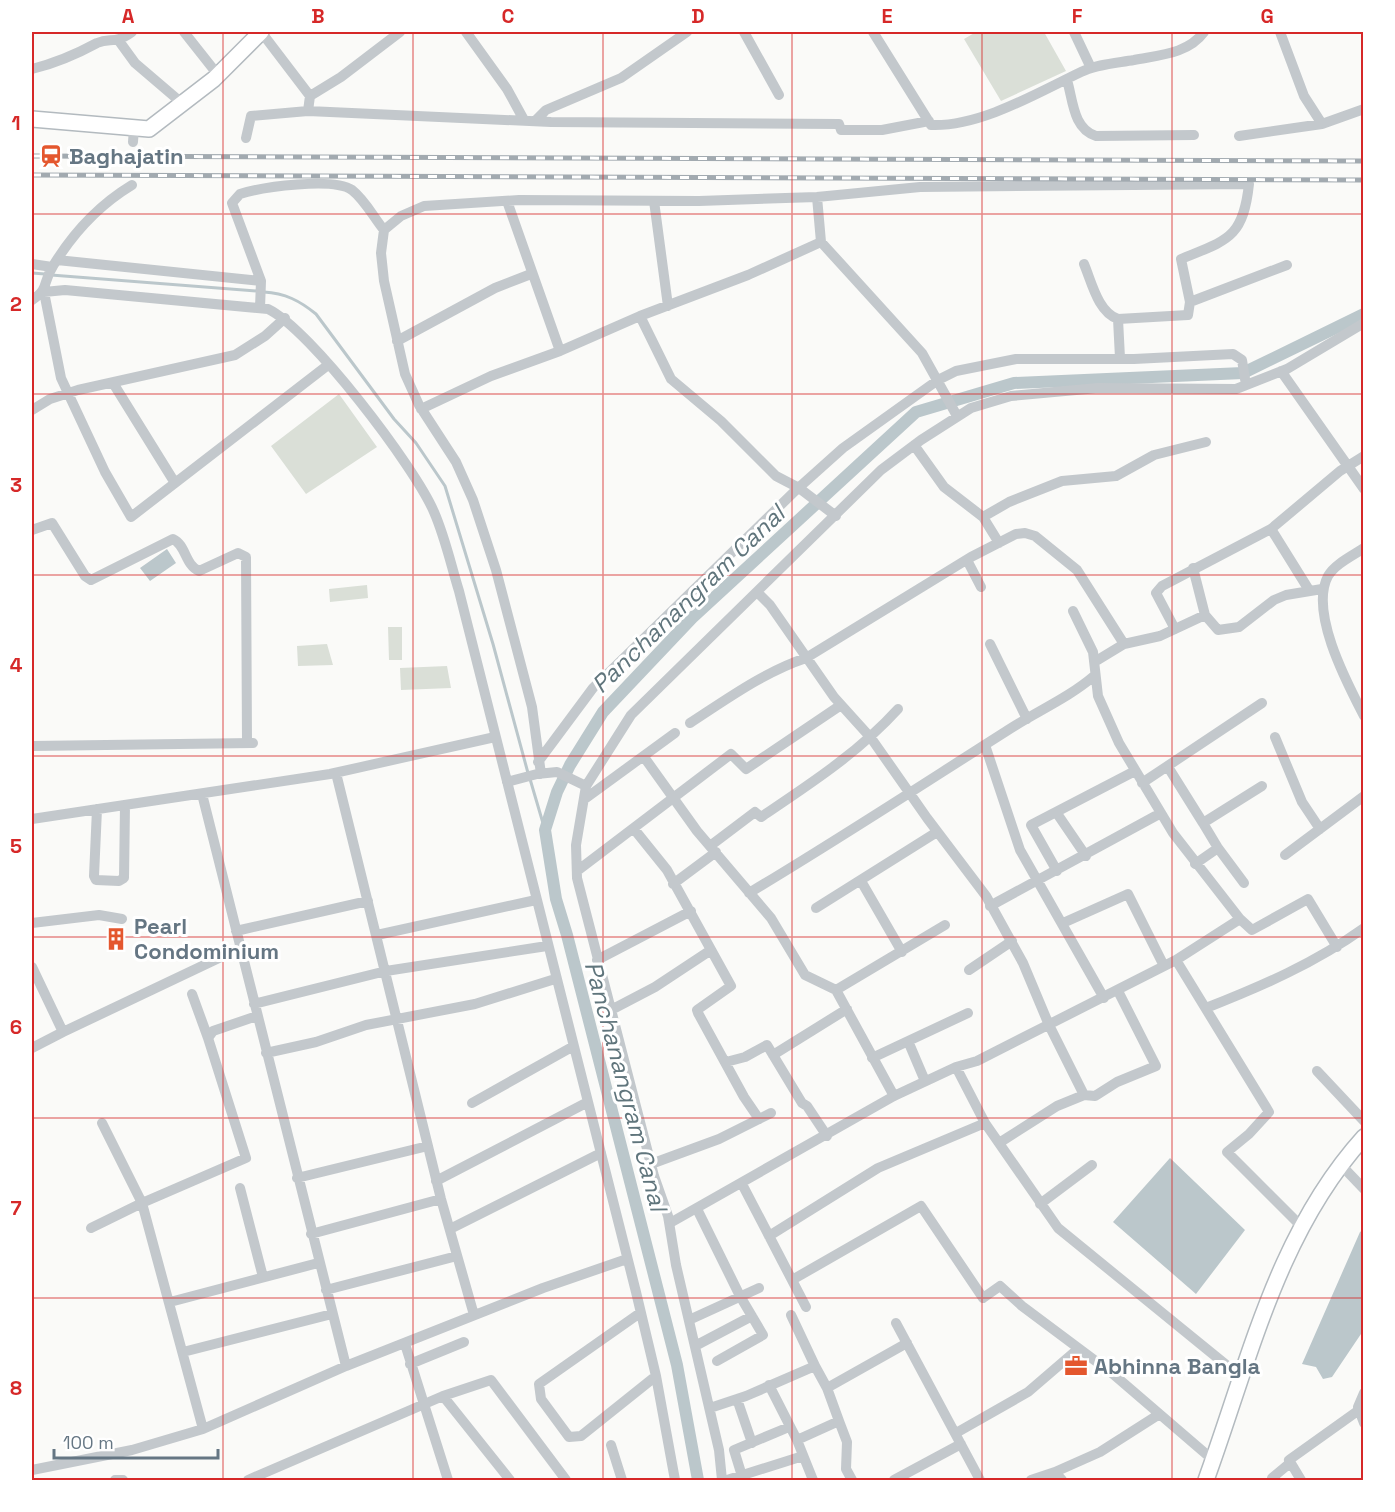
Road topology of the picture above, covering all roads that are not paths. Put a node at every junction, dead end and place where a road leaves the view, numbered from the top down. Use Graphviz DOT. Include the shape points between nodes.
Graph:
graph roads {
  1 [pos="132,32"];
  2 [pos="184,32"];
  3 [pos="262,32"];
  4 [pos="400,32"];
  5 [pos="466,32"];
  6 [pos="687,32"];
  7 [pos="744,32"];
  8 [pos="873,32"];
  9 [pos="1074,32"];
  10 [pos="1204,32"];
  11 [pos="1280,32"];
  12 [pos="119,41"];
  13 [pos="1091,68"];
  14 [pos="32,69"];
  15 [pos="218,75"];
  16 [pos="1067,80"];
  17 [pos="779,95"];
  18 [pos="310,96"];
  19 [pos="183,105"];
  20 [pos="1364,110"];
  21 [pos="308,111"];
  22 [pos="32,118"];
  23 [pos="529,120"];
  24 [pos="929,121"];
  25 [pos="1322,124"];
  26 [pos="1194,135"];
  27 [pos="1239,136"];
  28 [pos="246,138"];
  29 [pos="132,185"];
  30 [pos="816,197"];
  31 [pos="507,201"];
  32 [pos="654,201"];
  33 [pos="381,226"];
  34 [pos="821,242"];
  35 [pos="55,263"];
  36 [pos="32,264"];
  37 [pos="1084,264"];
  38 [pos="1287,265"];
  39 [pos="531,274"];
  40 [pos="261,281"];
  41 [pos="44,292"];
  42 [pos="32,300"];
  43 [pos="1190,302"];
  44 [pos="260,305"];
  45 [pos="668,306"];
  46 [pos="640,316"];
  47 [pos="285,318"];
  48 [pos="1118,319"];
  49 [pos="1364,323"];
  50 [pos="397,340"];
  51 [pos="560,351"];
  52 [pos="1120,358"];
  53 [pos="328,365"];
  54 [pos="1281,371"];
  55 [pos="1245,380"];
  56 [pos="113,383"];
  57 [pos="940,385"];
  58 [pos="67,393"];
  59 [pos="421,409"];
  60 [pos="32,410"];
  61 [pos="957,416"];
  62 [pos="1206,442"];
  63 [pos="914,445"];
  64 [pos="1364,456"];
  65 [pos="1349,465"];
  66 [pos="175,483"];
  67 [pos="799,488"];
  68 [pos="1364,489"];
  69 [pos="836,516"];
  70 [pos="983,517"];
  71 [pos="32,530"];
  72 [pos="1271,530"];
  73 [pos="999,543"];
  74 [pos="1364,548"];
  75 [pos="967,560"];
  76 [pos="1193,568"];
  77 [pos="981,587"];
  78 [pos="1323,589"];
  79 [pos="1309,590"];
  80 [pos="757,592"];
  81 [pos="1073,611"];
  82 [pos="1205,615"];
  83 [pos="1175,629"];
  84 [pos="990,644"];
  85 [pos="1124,644"];
  86 [pos="806,658"];
  87 [pos="1096,661"];
  88 [pos="1094,676"];
  89 [pos="1262,703"];
  90 [pos="842,705"];
  91 [pos="898,709"];
  92 [pos="1364,716"];
  93 [pos="1027,719"];
  94 [pos="690,723"];
  95 [pos="675,733"];
  96 [pos="495,737"];
  97 [pos="1275,737"];
  98 [pos="871,738"];
  99 [pos="985,745"];
  100 [pos="32,746"];
  101 [pos="644,757"];
  102 [pos="538,762"];
  103 [pos="1168,767"];
  104 [pos="1135,771"];
  105 [pos="336,773"];
  106 [pos="539,774"];
  107 [pos="512,780"];
  108 [pos="1142,783"];
  109 [pos="1262,786"];
  110 [pos="584,789"];
  111 [pos="910,793"];
  112 [pos="202,794"];
  113 [pos="1364,796"];
  114 [pos="674,799"];
  115 [pos="125,804"];
  116 [pos="98,809"];
  117 [pos="1056,812"];
  118 [pos="1161,813"];
  119 [pos="32,819"];
  120 [pos="1203,823"];
  121 [pos="634,829"];
  122 [pos="1320,829"];
  123 [pos="937,832"];
  124 [pos="1218,848"];
  125 [pos="713,849"];
  126 [pos="1086,855"];
  127 [pos="1285,855"];
  128 [pos="1195,864"];
  129 [pos="577,871"];
  130 [pos="1057,871"];
  131 [pos="861,881"];
  132 [pos="1038,881"];
  133 [pos="1244,882"];
  134 [pos="673,884"];
  135 [pos="749,893"];
  136 [pos="536,900"];
  137 [pos="368,901"];
  138 [pos="990,906"];
  139 [pos="816,908"];
  140 [pos="691,911"];
  141 [pos="122,919"];
  142 [pos="1240,919"];
  143 [pos="32,923"];
  144 [pos="1063,923"];
  145 [pos="945,925"];
  146 [pos="1364,928"];
  147 [pos="236,931"];
  148 [pos="377,935"];
  149 [pos="1012,941"];
  150 [pos="547,946"];
  151 [pos="1337,947"];
  152 [pos="240,948"];
  153 [pos="711,950"];
  154 [pos="902,952"];
  155 [pos="597,960"];
  156 [pos="1176,960"];
  157 [pos="1164,966"];
  158 [pos="32,967"];
  159 [pos="969,970"];
  160 [pos="386,971"];
  161 [pos="555,979"];
  162 [pos="836,990"];
  163 [pos="1118,991"];
  164 [pos="192,994"];
  165 [pos="1104,998"];
  166 [pos="254,1004"];
  167 [pos="1206,1008"];
  168 [pos="610,1010"];
  169 [pos="847,1010"];
  170 [pos="968,1013"];
  171 [pos="257,1016"];
  172 [pos="398,1019"];
  173 [pos="1049,1025"];
  174 [pos="63,1032"];
  175 [pos="208,1038"];
  176 [pos="908,1041"];
  177 [pos="572,1047"];
  178 [pos="32,1048"];
  179 [pos="266,1053"];
  180 [pos="773,1055"];
  181 [pos="872,1058"];
  182 [pos="726,1062"];
  183 [pos="956,1067"];
  184 [pos="1317,1071"];
  185 [pos="925,1081"];
  186 [pos="1084,1095"];
  187 [pos="894,1096"];
  188 [pos="472,1103"];
  189 [pos="586,1103"];
  190 [pos="771,1113"];
  191 [pos="759,1119"];
  192 [pos="1364,1121"];
  193 [pos="102,1123"];
  194 [pos="985,1123"];
  195 [pos="827,1136"];
  196 [pos="1364,1137"];
  197 [pos="999,1143"];
  198 [pos="428,1146"];
  199 [pos="601,1153"];
  200 [pos="651,1164"];
  201 [pos="1092,1165"];
  202 [pos="1341,1165"];
  203 [pos="297,1178"];
  204 [pos="436,1181"];
  205 [pos="742,1184"];
  206 [pos="240,1188"];
  207 [pos="1364,1189"];
  208 [pos="441,1199"];
  209 [pos="142,1203"];
  210 [pos="1040,1204"];
  211 [pos="697,1209"];
  212 [pos="669,1223"];
  213 [pos="1301,1226"];
  214 [pos="91,1227"];
  215 [pos="450,1229"];
  216 [pos="311,1234"];
  217 [pos="769,1236"];
  218 [pos="457,1256"];
  219 [pos="627,1258"];
  220 [pos="318,1263"];
  221 [pos="263,1277"];
  222 [pos="792,1280"];
  223 [pos="759,1288"];
  224 [pos="326,1290"];
  225 [pos="740,1296"];
  226 [pos="170,1302"];
  227 [pos="806,1307"];
  228 [pos="640,1313"];
  229 [pos="332,1314"];
  230 [pos="474,1315"];
  231 [pos="791,1315"];
  232 [pos="752,1316"];
  233 [pos="689,1320"];
  234 [pos="896,1323"];
  235 [pos="464,1342"];
  236 [pos="907,1343"];
  237 [pos="405,1344"];
  238 [pos="695,1346"];
  239 [pos="1078,1349"];
  240 [pos="183,1352"];
  241 [pos="717,1360"];
  242 [pos="411,1364"];
  243 [pos="346,1366"];
  244 [pos="815,1366"];
  245 [pos="656,1376"];
  246 [pos="1240,1377"];
  247 [pos="769,1386"];
  248 [pos="827,1388"];
  249 [pos="1364,1393"];
  250 [pos="443,1396"];
  251 [pos="736,1399"];
  252 [pos="424,1405"];
  253 [pos="710,1408"];
  254 [pos="1359,1410"];
  255 [pos="1158,1415"];
  256 [pos="839,1421"];
  257 [pos="1364,1423"];
  258 [pos="789,1427"];
  259 [pos="203,1429"];
  260 [pos="956,1433"];
  261 [pos="797,1440"];
  262 [pos="752,1443"];
  263 [pos="961,1444"];
  264 [pos="611,1445"];
  265 [pos="803,1456"];
  266 [pos="1213,1461"];
  267 [pos="1290,1463"];
  268 [pos="32,1470"];
  269 [pos="742,1476"];
  270 [pos="1058,1477"];
  271 [pos="1272,1478"];
  272 [pos="115,1480"];
  273 [pos="123,1480"];
  274 [pos="248,1480"];
  275 [pos="448,1480"];
  276 [pos="510,1480"];
  277 [pos="566,1480"];
  278 [pos="622,1480"];
  279 [pos="675,1480"];
  280 [pos="722,1480"];
  281 [pos="728,1480"];
  282 [pos="813,1480"];
  283 [pos="852,1480"];
  284 [pos="894,1480"];
  285 [pos="980,1480"];
  286 [pos="1031,1480"];
  287 [pos="1206,1480"];
  288 [pos="1301,1480"];
  1 -- 12 [label="street"];
  2 -- 15 [label="street"];
  3 -- 15 [label="main road"];
  3 -- 18 [label="street"];
  4 -- 18 [label="street"];
  5 -- 23 [label="street"];
  6 -- 23 [label="street" via="621,78"];
  7 -- 17 [label="street"];
  8 -- 24 [label="street"];
  9 -- 13 [label="street"];
  10 -- 13 [label="street" via="1179,51"];
  11 -- 25 [label="street" via="1304,96"];
  12 -- 14 [label="street" via="99,42 84,52"];
  12 -- 19 [label="street" via="135,63"];
  13 -- 16 [label="street"];
  15 -- 19 [label="main road"];
  16 -- 24 [label="street" via="992,113 948,126 931,125"];
  16 -- 26 [label="street" via="1078,123 1089,134"];
  18 -- 21 [label="street"];
  19 -- 22 [label="main road" via="134,135"];
  20 -- 25 [label="street"];
  21 -- 23 [label="street"];
  21 -- 28 [label="street" via="251,116"];
  23 -- 24 [label="street" via="839,124 841,130 882,130"];
  25 -- 27 [label="street"];
  29 -- 35 [label="street" via="91,215"];
  30 -- 32 [label="street"];
  30 -- 34 [label="street"];
  30 -- 43 [label="street" via="920,187 1249,184 1240,221 1228,239 1181,259"];
  31 -- 32 [label="street"];
  31 -- 33 [label="street" via="424,206"];
  31 -- 39 [label="street"];
  32 -- 45 [label="street"];
  33 -- 40 [label="street" via="355,192 338,185 293,185 240,194 232,203"];
  33 -- 50 [label="street" via="382,263"];
  34 -- 45 [label="street"];
  34 -- 57 [label="street" via="922,353"];
  35 -- 36 [label="street"];
  35 -- 40 [label="street"];
  35 -- 41 [label="street"];
  37 -- 48 [label="street" via="1102,306"];
  38 -- 43 [label="street"];
  39 -- 50 [label="street" via="495,288"];
  39 -- 51 [label="street"];
  40 -- 44 [label="street"];
  41 -- 42 [label="street"];
  41 -- 44 [label="street" via="64,290"];
  41 -- 58 [label="street"];
  43 -- 48 [label="street" via="1188,315"];
  44 -- 47 [label="street"];
  45 -- 46 [label="street"];
  46 -- 51 [label="street"];
  46 -- 67 [label="street" via="671,379 721,421 776,476"];
  47 -- 53 [label="street"];
  47 -- 56 [label="street" via="235,355"];
  48 -- 52 [label="street"];
  49 -- 54 [label="street"];
  50 -- 59 [label="street" via="405,374"];
  51 -- 59 [label="street" via="491,376"];
  52 -- 55 [label="street" via="1233,354 1242,360"];
  52 -- 57 [label="street" via="996,361 956,371"];
  53 -- 66 [label="street"];
  53 -- 96 [label="street" via="384,434 434,512 459,591"];
  54 -- 55 [label="street"];
  54 -- 65 [label="street"];
  55 -- 61 [label="street" via="1236,389 1098,388 1011,396"];
  56 -- 58 [label="street"];
  56 -- 66 [label="street"];
  57 -- 61 [label="street"];
  57 -- 67 [label="street" via="843,448"];
  58 -- 60 [label="street"];
  58 -- 66 [label="street" via="130,518"];
  59 -- 102 [label="street" via="456,462 473,500 532,707"];
  61 -- 63 [label="street"];
  62 -- 70 [label="street" via="1154,456 1116,476 1062,481"];
  63 -- 69 [label="street" via="881,470"];
  63 -- 70 [label="street" via="944,487"];
  64 -- 65 [label="street"];
  65 -- 68 [label="street"];
  65 -- 72 [label="street"];
  67 -- 69 [label="street"];
  67 -- 102 [label="street" via="593,688"];
  69 -- 80 [label="street"];
  70 -- 73 [label="street"];
  71 -- 100 [label="street" via="52,523 91,580 173,539 199,571 238,553 246,557 250,743"];
  72 -- 76 [label="street"];
  72 -- 79 [label="street"];
  73 -- 75 [label="street"];
  73 -- 85 [label="street" via="1025,533 1060,556 1077,570"];
  74 -- 78 [label="street" via="1335,567"];
  75 -- 77 [label="street"];
  75 -- 86 [label="street"];
  76 -- 82 [label="street"];
  76 -- 83 [label="street" via="1155,593"];
  78 -- 79 [label="street"];
  78 -- 92 [label="street" via="1331,643"];
  79 -- 82 [label="street" via="1274,600 1239,627 1218,630"];
  80 -- 86 [label="street"];
  80 -- 110 [label="street" via="632,716"];
  81 -- 87 [label="street"];
  82 -- 83 [label="street"];
  83 -- 85 [label="street"];
  84 -- 93 [label="street"];
  85 -- 87 [label="street"];
  86 -- 90 [label="street"];
  86 -- 94 [label="street" via="738,690"];
  87 -- 88 [label="street"];
  88 -- 93 [label="street"];
  88 -- 104 [label="street" via="1098,696"];
  89 -- 103 [label="street"];
  90 -- 98 [label="street"];
  90 -- 114 [label="street" via="746,769 730,754"];
  91 -- 98 [label="street"];
  93 -- 99 [label="street"];
  95 -- 101 [label="street"];
  96 -- 105 [label="street"];
  96 -- 107 [label="street"];
  97 -- 122 [label="street" via="1302,802"];
  98 -- 111 [label="street"];
  98 -- 125 [label="street" via="761,817 754,812"];
  99 -- 111 [label="street"];
  99 -- 132 [label="street" via="1020,850"];
  101 -- 110 [label="street"];
  101 -- 114 [label="street"];
  102 -- 106 [label="street"];
  103 -- 108 [label="street"];
  103 -- 120 [label="street"];
  104 -- 108 [label="street"];
  104 -- 117 [label="street"];
  105 -- 112 [label="street"];
  105 -- 137 [label="street"];
  106 -- 107 [label="street"];
  106 -- 110 [label="street" via="557,772"];
  107 -- 136 [label="street"];
  108 -- 118 [label="street"];
  109 -- 120 [label="street"];
  110 -- 129 [label="street" via="576,845"];
  111 -- 123 [label="street"];
  111 -- 135 [label="street"];
  112 -- 115 [label="street"];
  112 -- 147 [label="street"];
  113 -- 122 [label="street"];
  114 -- 121 [label="street"];
  114 -- 125 [label="street"];
  115 -- 116 [label="street"];
  115 -- 116 [label="street" via="123,878 119,881 96,880 94,876"];
  116 -- 119 [label="street"];
  117 -- 126 [label="street"];
  117 -- 130 [label="street" via="1031,825"];
  118 -- 126 [label="street"];
  118 -- 128 [label="street"];
  120 -- 124 [label="street"];
  121 -- 129 [label="street"];
  121 -- 134 [label="street" via="659,859"];
  122 -- 127 [label="street"];
  123 -- 131 [label="street"];
  123 -- 138 [label="street"];
  124 -- 128 [label="street"];
  124 -- 133 [label="street"];
  125 -- 134 [label="street"];
  125 -- 135 [label="street"];
  126 -- 130 [label="street"];
  128 -- 142 [label="street"];
  129 -- 155 [label="street"];
  130 -- 132 [label="street"];
  131 -- 139 [label="street"];
  131 -- 154 [label="street"];
  132 -- 138 [label="street"];
  132 -- 144 [label="street"];
  134 -- 140 [label="street"];
  135 -- 162 [label="street" via="771,918 805,975"];
  136 -- 148 [label="street"];
  136 -- 150 [label="street"];
  137 -- 147 [label="street"];
  137 -- 148 [label="street"];
  138 -- 149 [label="street"];
  140 -- 153 [label="street"];
  140 -- 155 [label="street"];
  141 -- 143 [label="street" via="88,916"];
  142 -- 151 [label="street" via="1252,930 1308,899"];
  142 -- 156 [label="street"];
  144 -- 157 [label="street" via="1128,894"];
  144 -- 165 [label="street"];
  145 -- 154 [label="street"];
  146 -- 151 [label="street"];
  147 -- 152 [label="street"];
  148 -- 160 [label="street"];
  149 -- 159 [label="street"];
  149 -- 173 [label="street"];
  150 -- 160 [label="street"];
  150 -- 161 [label="street"];
  151 -- 167 [label="street" via="1299,969"];
  152 -- 166 [label="street"];
  152 -- 174 [label="street"];
  153 -- 168 [label="street" via="655,987"];
  153 -- 182 [label="street" via="731,988 698,1013"];
  154 -- 162 [label="street"];
  155 -- 168 [label="street"];
  156 -- 157 [label="street"];
  156 -- 167 [label="street"];
  157 -- 163 [label="street"];
  158 -- 174 [label="street"];
  160 -- 166 [label="street"];
  160 -- 172 [label="street"];
  161 -- 172 [label="street" via="474,1004"];
  161 -- 177 [label="street"];
  162 -- 169 [label="street"];
  163 -- 165 [label="street"];
  163 -- 186 [label="street" via="1156,1066 1095,1096"];
  164 -- 175 [label="street"];
  165 -- 173 [label="street"];
  166 -- 171 [label="street"];
  167 -- 213 [label="street" via="1269,1112 1227,1152"];
  168 -- 200 [label="street"];
  169 -- 180 [label="street"];
  169 -- 181 [label="street"];
  170 -- 176 [label="street"];
  171 -- 175 [label="street" via="213,1031"];
  171 -- 179 [label="street"];
  172 -- 179 [label="street"];
  172 -- 198 [label="street"];
  173 -- 183 [label="street" via="977,1061"];
  173 -- 186 [label="street"];
  174 -- 178 [label="street"];
  175 -- 209 [label="street" via="246,1158"];
  176 -- 181 [label="street"];
  176 -- 185 [label="street"];
  177 -- 188 [label="street"];
  177 -- 189 [label="street"];
  179 -- 203 [label="street"];
  180 -- 182 [label="street" via="767,1045"];
  180 -- 195 [label="street"];
  181 -- 187 [label="street"];
  182 -- 191 [label="street"];
  183 -- 185 [label="street"];
  183 -- 194 [label="street"];
  184 -- 192 [label="street"];
  185 -- 187 [label="street"];
  186 -- 197 [label="street" via="1057,1106"];
  187 -- 195 [label="street"];
  189 -- 199 [label="street"];
  189 -- 204 [label="street"];
  190 -- 191 [label="street"];
  191 -- 200 [label="street" via="719,1139"];
  193 -- 209 [label="street"];
  194 -- 197 [label="street"];
  194 -- 217 [label="street" via="878,1168"];
  195 -- 205 [label="street"];
  196 -- 202 [label="main road"];
  197 -- 210 [label="street"];
  198 -- 203 [label="street"];
  198 -- 204 [label="street"];
  199 -- 215 [label="street"];
  199 -- 219 [label="street"];
  200 -- 212 [label="street"];
  201 -- 210 [label="street"];
  202 -- 207 [label="street"];
  202 -- 213 [label="main road"];
  203 -- 216 [label="street"];
  204 -- 208 [label="street"];
  205 -- 211 [label="street"];
  205 -- 217 [label="street"];
  206 -- 221 [label="street"];
  208 -- 215 [label="street"];
  208 -- 216 [label="street"];
  209 -- 214 [label="street"];
  209 -- 226 [label="street"];
  210 -- 246 [label="street" via="1058,1228"];
  211 -- 212 [label="street"];
  211 -- 225 [label="street"];
  212 -- 233 [label="street"];
  213 -- 246 [label="main road"];
  215 -- 218 [label="street"];
  216 -- 220 [label="street"];
  217 -- 222 [label="street"];
  218 -- 224 [label="street"];
  218 -- 230 [label="street"];
  219 -- 228 [label="street"];
  219 -- 230 [label="street"];
  220 -- 221 [label="street"];
  220 -- 224 [label="street"];
  221 -- 226 [label="street"];
  222 -- 227 [label="street"];
  222 -- 239 [label="street" via="921,1206 983,1298 1000,1286"];
  223 -- 225 [label="street"];
  224 -- 229 [label="street"];
  225 -- 232 [label="street"];
  225 -- 233 [label="street"];
  226 -- 240 [label="street"];
  228 -- 245 [label="street"];
  228 -- 245 [label="street" via="539,1384 541,1399 569,1437 574,1438"];
  229 -- 240 [label="street"];
  229 -- 243 [label="street"];
  230 -- 237 [label="street"];
  231 -- 244 [label="street"];
  232 -- 238 [label="street"];
  232 -- 241 [label="street" via="763,1335"];
  233 -- 238 [label="street"];
  234 -- 236 [label="street"];
  235 -- 242 [label="street"];
  236 -- 248 [label="street"];
  236 -- 260 [label="street"];
  237 -- 242 [label="street"];
  237 -- 243 [label="street"];
  238 -- 253 [label="street"];
  239 -- 255 [label="street"];
  239 -- 260 [label="street" via="1028,1392"];
  240 -- 259 [label="street"];
  242 -- 252 [label="street"];
  243 -- 259 [label="street"];
  244 -- 247 [label="street"];
  244 -- 248 [label="street"];
  245 -- 279 [label="street"];
  246 -- 266 [label="main road"];
  247 -- 251 [label="street"];
  247 -- 258 [label="street"];
  248 -- 256 [label="street"];
  249 -- 254 [label="street"];
  250 -- 252 [label="street"];
  250 -- 276 [label="street"];
  250 -- 277 [label="street" via="491,1380"];
  251 -- 253 [label="street"];
  251 -- 262 [label="street"];
  252 -- 274 [label="street"];
  252 -- 275 [label="street"];
  253 -- 280 [label="street"];
  254 -- 257 [label="street"];
  254 -- 267 [label="street" via="1294,1454"];
  255 -- 266 [label="street"];
  255 -- 270 [label="street"];
  256 -- 261 [label="street"];
  256 -- 283 [label="street" via="847,1442 846,1469"];
  258 -- 261 [label="street"];
  258 -- 262 [label="street"];
  259 -- 268 [label="street" via="115,1454"];
  260 -- 263 [label="street"];
  261 -- 265 [label="street"];
  262 -- 269 [label="street" via="734,1450"];
  263 -- 284 [label="street"];
  263 -- 285 [label="street"];
  264 -- 278 [label="street"];
  265 -- 269 [label="street"];
  265 -- 282 [label="street"];
  266 -- 287 [label="main road"];
  267 -- 271 [label="street"];
  267 -- 288 [label="street"];
  269 -- 281 [label="street"];
  270 -- 286 [label="street"];
  272 -- 273 [label="street"];
}
